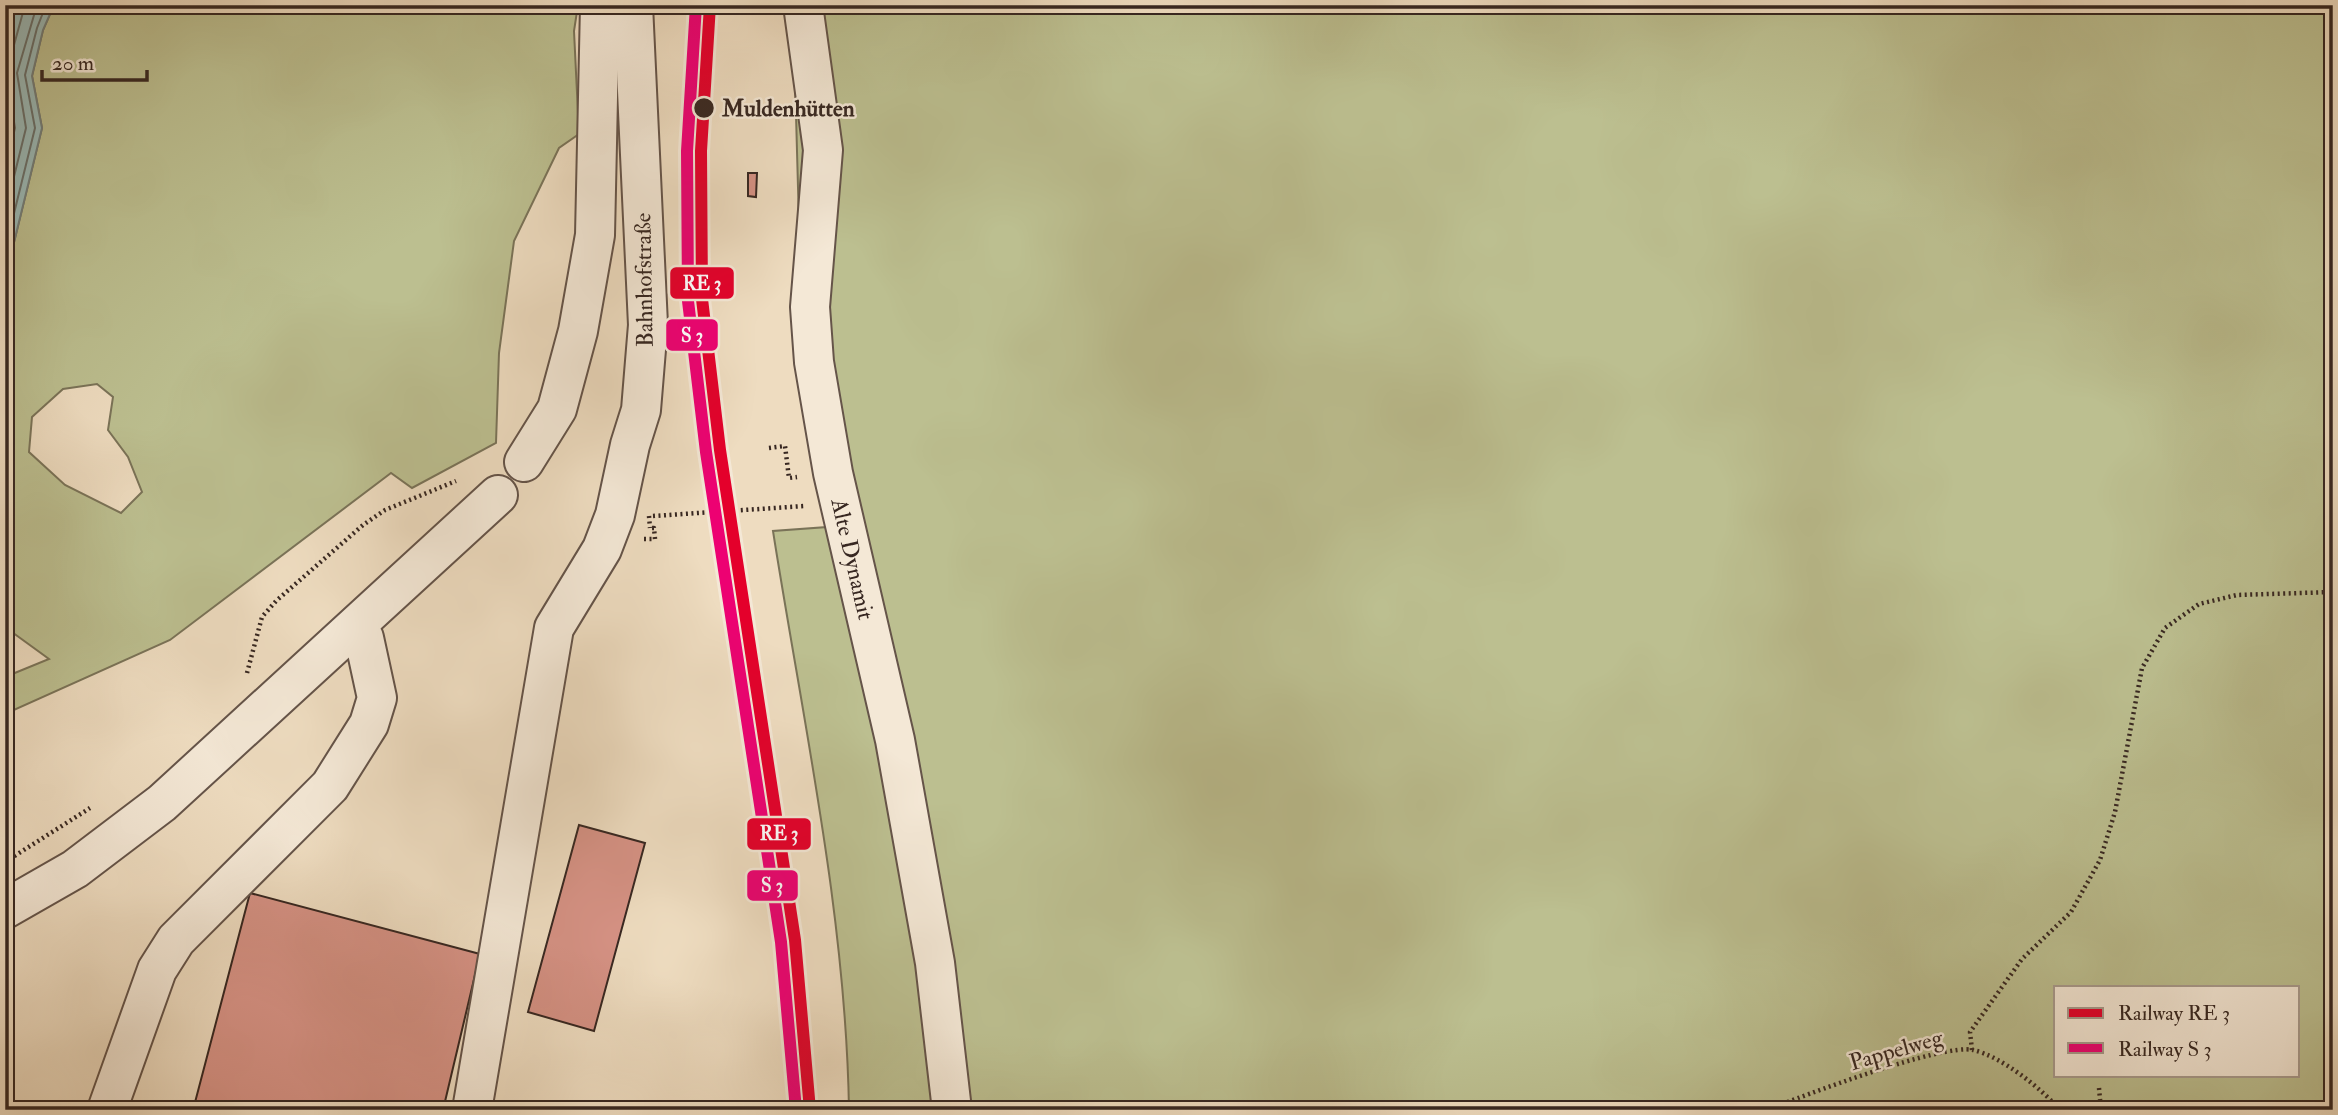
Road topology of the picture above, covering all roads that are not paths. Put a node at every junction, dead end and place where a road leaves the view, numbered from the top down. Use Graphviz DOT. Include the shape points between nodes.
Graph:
graph roads {
  1 [pos="600,5"];
  2 [pos="633,5"];
  3 [pos="803,5"];
  4 [pos="524,463"];
  5 [pos="483,485"];
  6 [pos="353,629"];
  7 [pos="5,909"];
  8 [pos="107,1110"];
  9 [pos="472,1110"];
  10 [pos="952,1110"];
  1 -- 4 [label="street" via="598,180 592,256 557,409"];
  2 -- 9 [label="street, Bahnhofstraße" via="648,325 641,410 602,549 554,628"];
  3 -- 10 [label="street, Alte Dynamit" via="824,150 810,307 814,362 832,474 895,740 934,963"];
  5 -- 6 [label="street"];
  6 -- 7 [label="street" via="162,803 75,869"];
  6 -- 8 [label="street" via="364,638 377,698 369,724 330,786 176,940 157,970"];
}
